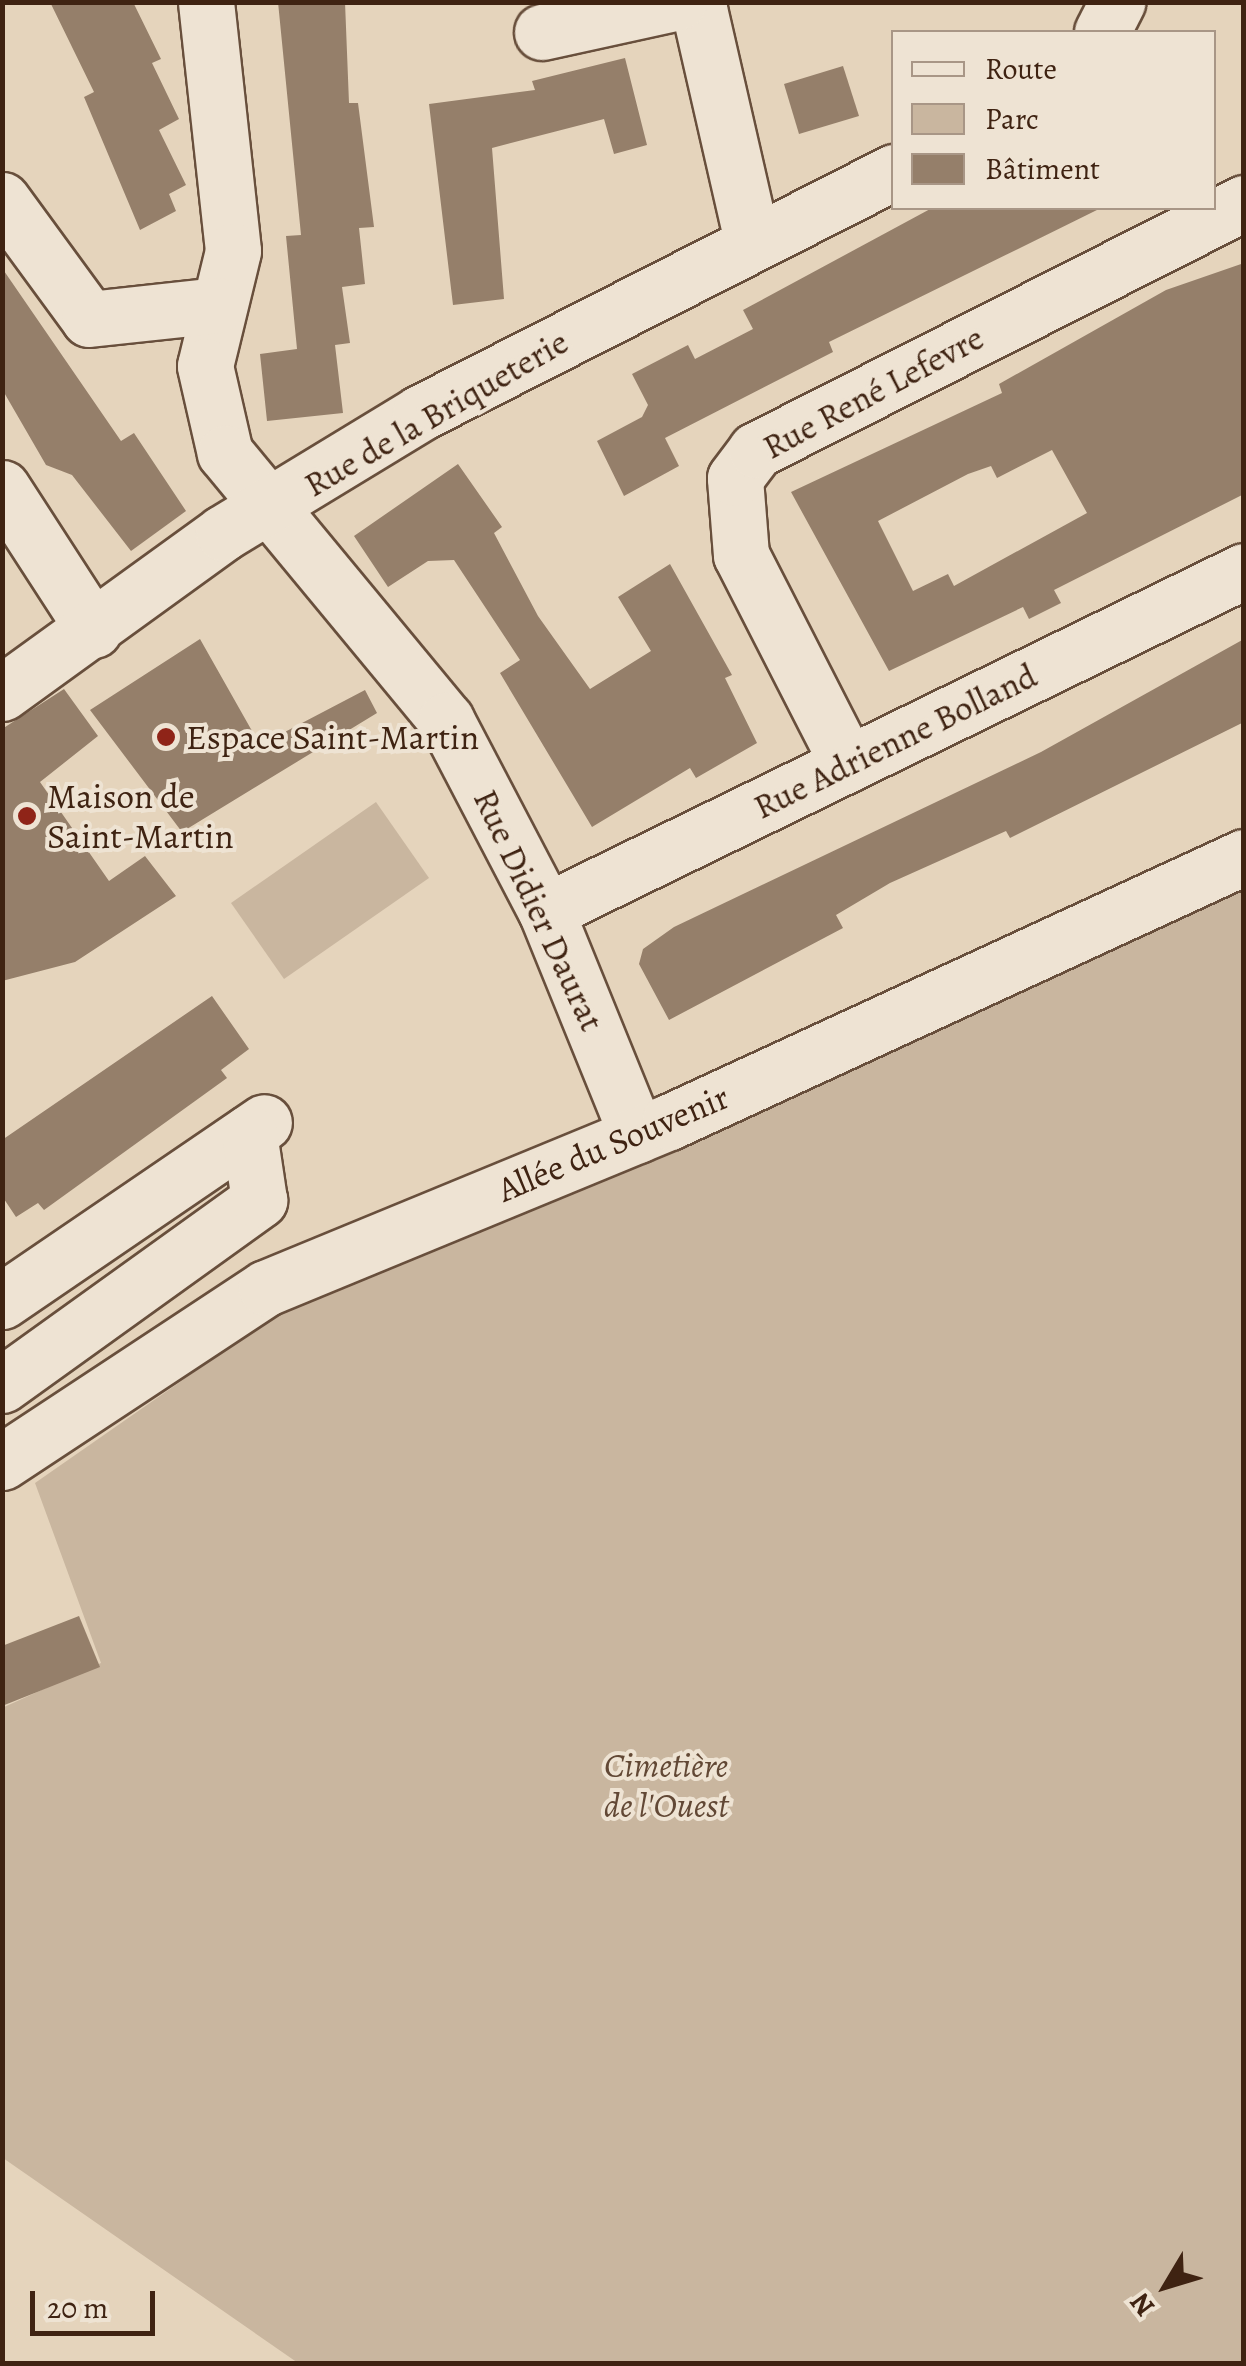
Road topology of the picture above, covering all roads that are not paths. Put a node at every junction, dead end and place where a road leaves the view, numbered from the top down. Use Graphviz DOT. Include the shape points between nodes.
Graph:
graph roads {
  1 [pos="206,2"];
  2 [pos="682,2"];
  3 [pos="1117,2"];
  4 [pos="1103,30"];
  5 [pos="542,32"];
  6 [pos="891,173"];
  7 [pos="2,200"];
  8 [pos="1244,204"];
  9 [pos="769,231"];
  10 [pos="217,306"];
  11 [pos="2,488"];
  12 [pos="275,507"];
  13 [pos="1244,571"];
  14 [pos="94,630"];
  15 [pos="2,693"];
  16 [pos="848,764"];
  17 [pos="1244,857"];
  18 [pos="546,912"];
  19 [pos="637,1134"];
  20 [pos="2,1301"];
  21 [pos="2,1385"];
  22 [pos="2,1462"];
  1 -- 10 [label="street, Rue Didier Daurat" via="234,251"];
  2 -- 5 [label="street"];
  2 -- 9 [label="street" via="699,10"];
  3 -- 4 [label="street"];
  6 -- 9 [label="street, Rue de la Briqueterie"];
  7 -- 10 [label="street" via="90,318"];
  8 -- 16 [label="street, Rue René Lefevre" via="756,450 734,478 741,555"];
  9 -- 12 [label="street, Rue de la Briqueterie" via="420,414"];
  10 -- 12 [label="street, Rue Didier Daurat" via="206,366 225,453"];
  11 -- 14 [label="street"];
  12 -- 14 [label="street, Rue de la Briqueterie" via="223,532"];
  12 -- 18 [label="street, Rue Didier Daurat" via="446,720"];
  13 -- 16 [label="street, Rue Adrienne Bolland"];
  14 -- 15 [label="street, Rue de la Briqueterie"];
  16 -- 18 [label="street, Rue Adrienne Bolland"];
  17 -- 19 [label="street, Allée du Souvenir"];
  18 -- 19 [label="street, Rue Didier Daurat"];
  19 -- 22 [label="street, Allée du Souvenir" via="266,1288"];
  20 -- 21 [label="street" via="257,1127 259,1200"];
}
